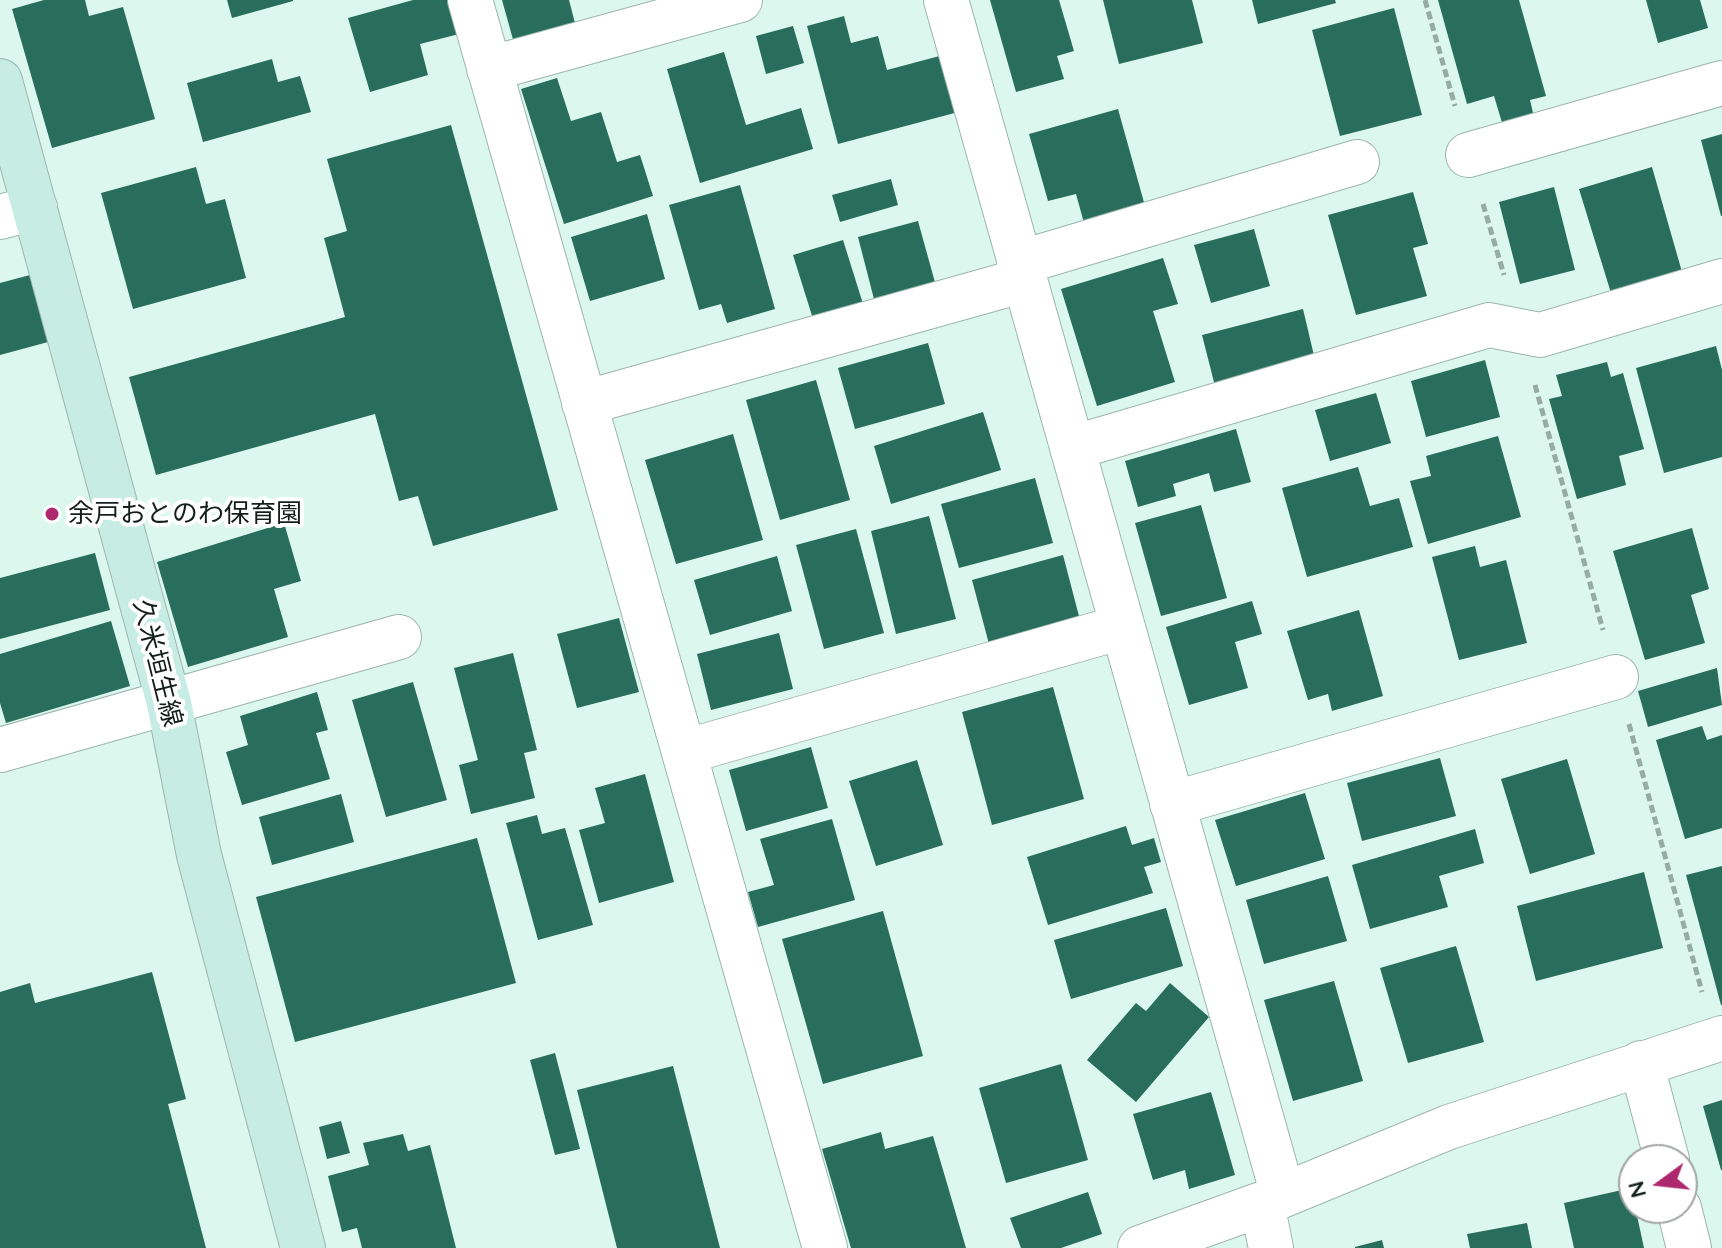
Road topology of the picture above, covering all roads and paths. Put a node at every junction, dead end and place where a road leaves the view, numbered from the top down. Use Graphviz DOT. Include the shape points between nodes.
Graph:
graph roads {
  1 [pos="470,0"];
  2 [pos="740,0"];
  3 [pos="946,0"];
  4 [pos="1425,0"];
  5 [pos="489,69"];
  6 [pos="0,81"];
  7 [pos="1722,83"];
  8 [pos="1468,155"];
  9 [pos="1357,162"];
  10 [pos="18,213"];
  11 [pos="1022,272"];
  12 [pos="1722,281"];
  13 [pos="1521,331"];
  14 [pos="584,403"];
  15 [pos="1072,448"];
  16 [pos="1122,627"];
  17 [pos="399,637"];
  18 [pos="1616,677"];
  19 [pos="169,703"];
  20 [pos="0,750"];
  21 [pos="684,752"];
  22 [pos="1172,804"];
  23 [pos="1719,1039"];
  24 [pos="1641,1063"];
  25 [pos="1663,1144"];
  26 [pos="1272,1200"];
  27 [pos="1683,1224"];
  28 [pos="303,1248"];
  29 [pos="825,1248"];
  30 [pos="1140,1248"];
  31 [pos="1271,1248"];
  32 [pos="1689,1248"];
  1 -- 5 [label="street"];
  2 -- 5 [label="street"];
  3 -- 11 [label="street"];
  4 -- 8 [label="path"];
  5 -- 14 [label="street"];
  6 -- 10 [label="main road, 久米垣生線"];
  7 -- 8 [label="street"];
  8 -- 13 [label="path"];
  9 -- 11 [label="street"];
  10 -- 19 [label="main road, 久米垣生線"];
  11 -- 14 [label="street"];
  11 -- 15 [label="street"];
  12 -- 13 [label="street" via="1540,335"];
  13 -- 15 [label="street" via="1489,325"];
  13 -- 18 [label="path"];
  14 -- 21 [label="street"];
  15 -- 16 [label="street"];
  16 -- 21 [label="street"];
  16 -- 22 [label="street"];
  17 -- 19 [label="street"];
  18 -- 22 [label="street"];
  18 -- 23 [label="path"];
  19 -- 20 [label="street"];
  19 -- 28 [label="main road, 久米垣生線" via="199,855"];
  21 -- 29 [label="street"];
  22 -- 26 [label="street"];
  23 -- 24 [label="street"];
  24 -- 25 [label="street"];
  24 -- 26 [label="street" via="1449,1127"];
  26 -- 30 [label="street"];
  26 -- 31 [label="street"];
  27 -- 32 [label="street"];
}
